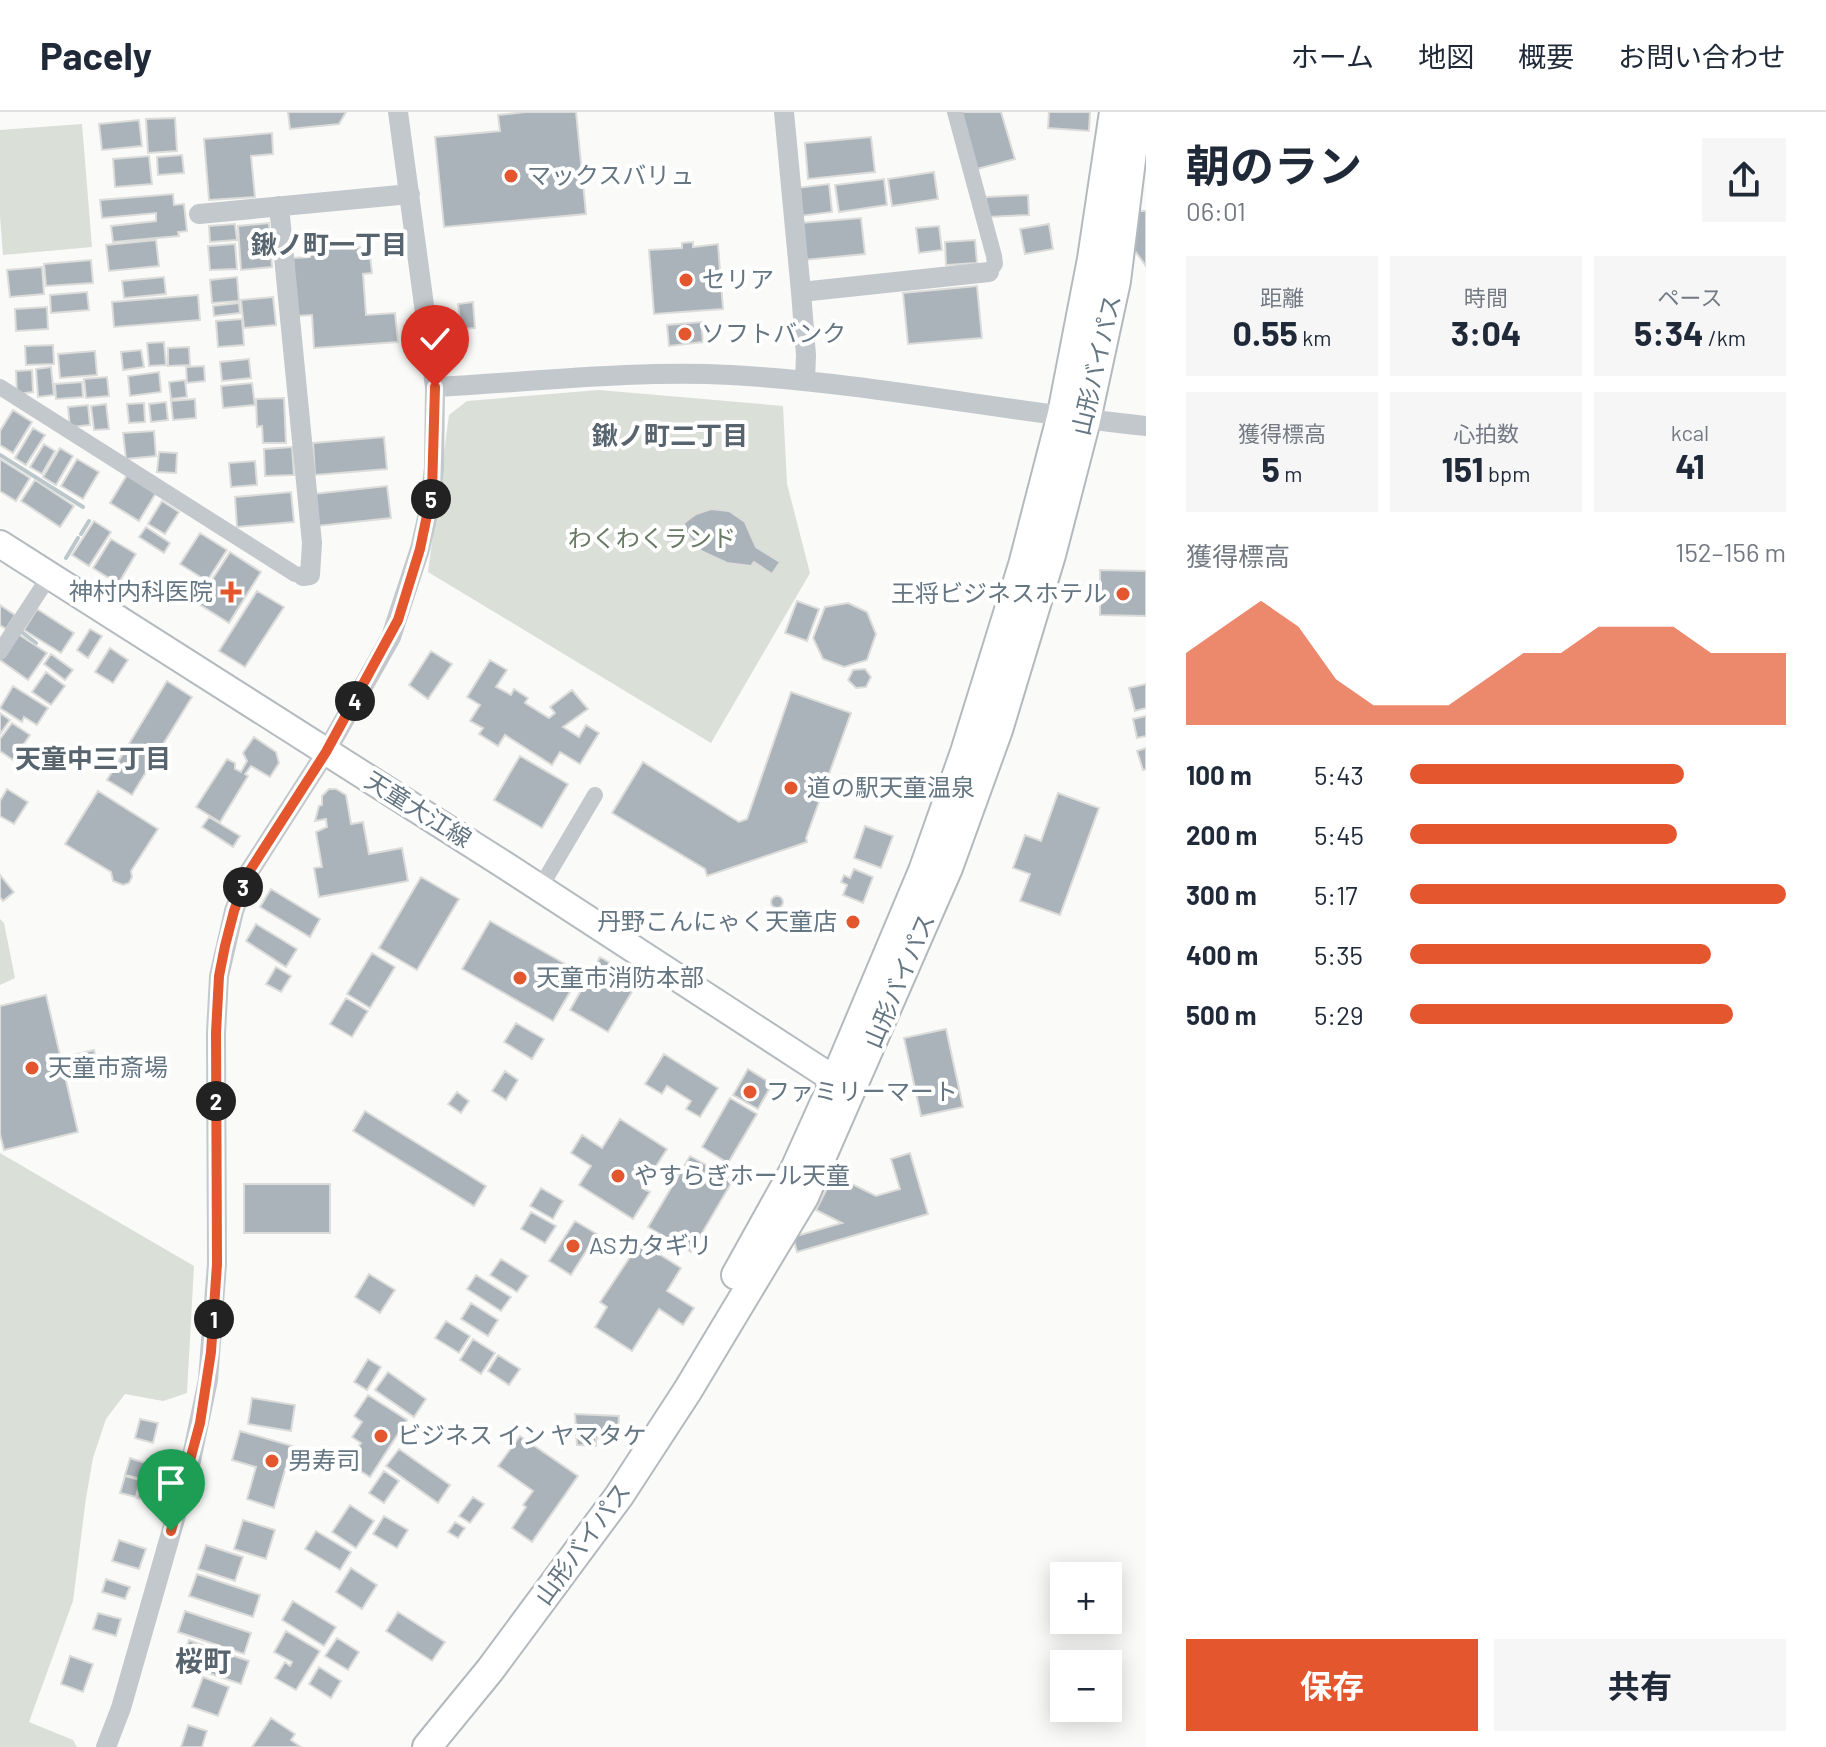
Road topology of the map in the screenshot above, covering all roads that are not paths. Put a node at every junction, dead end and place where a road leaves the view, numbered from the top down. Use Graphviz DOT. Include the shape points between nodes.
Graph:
graph roads {
  1 [pos="398,112"];
  2 [pos="784,112"];
  3 [pos="955,112"];
  4 [pos="1114,112"];
  5 [pos="1137,112"];
  6 [pos="410,194"];
  7 [pos="279,206"];
  8 [pos="199,214"];
  9 [pos="989,272"];
  10 [pos="801,292"];
  11 [pos="805,381"];
  12 [pos="0,387"];
  13 [pos="435,387"];
  14 [pos="1074,417"];
  15 [pos="1146,426"];
  16 [pos="0,544"];
  17 [pos="50,575"];
  18 [pos="303,576"];
  19 [pos="0,652"];
  20 [pos="326,752"];
  21 [pos="595,795"];
  22 [pos="540,888"];
  23 [pos="835,1080"];
  24 [pos="106,1747"];
  25 [pos="406,1747"];
  26 [pos="427,1747"];
  1 -- 6 [label="street"];
  2 -- 10 [label="street"];
  3 -- 9 [label="street" via="994,256"];
  4 -- 14 [label="highway, 山形バイパス"];
  5 -- 14 [label="highway, 山形バイパス" via="1116,281"];
  6 -- 7 [label="street"];
  6 -- 13 [label="street"];
  7 -- 8 [label="street"];
  7 -- 18 [label="street" via="312,543 312,571"];
  9 -- 10 [label="street"];
  10 -- 11 [label="street"];
  11 -- 13 [label="street" via="690,374"];
  11 -- 14 [label="street"];
  12 -- 18 [label="street"];
  13 -- 20 [label="street" via="432,491 420,549 391,637"];
  14 -- 15 [label="street"];
  14 -- 23 [label="highway, 山形バイパス" via="923,871"];
  14 -- 26 [label="highway, 山形バイパス" via="1051,555 998,730 948,868 804,1197 619,1496"];
  16 -- 17 [label="main road, 天童大江線"];
  17 -- 19 [label="street"];
  17 -- 20 [label="main road, 天童大江線"];
  20 -- 22 [label="main road, 天童大江線"];
  20 -- 24 [label="street" via="247,875 225,946 216,1033 217,1264 208,1380 189,1470"];
  21 -- 22 [label="street"];
  22 -- 23 [label="main road, 天童大江線"];
  23 -- 25 [label="highway, 山形バイパス" via="795,1169 675,1383 571,1538"];
}
